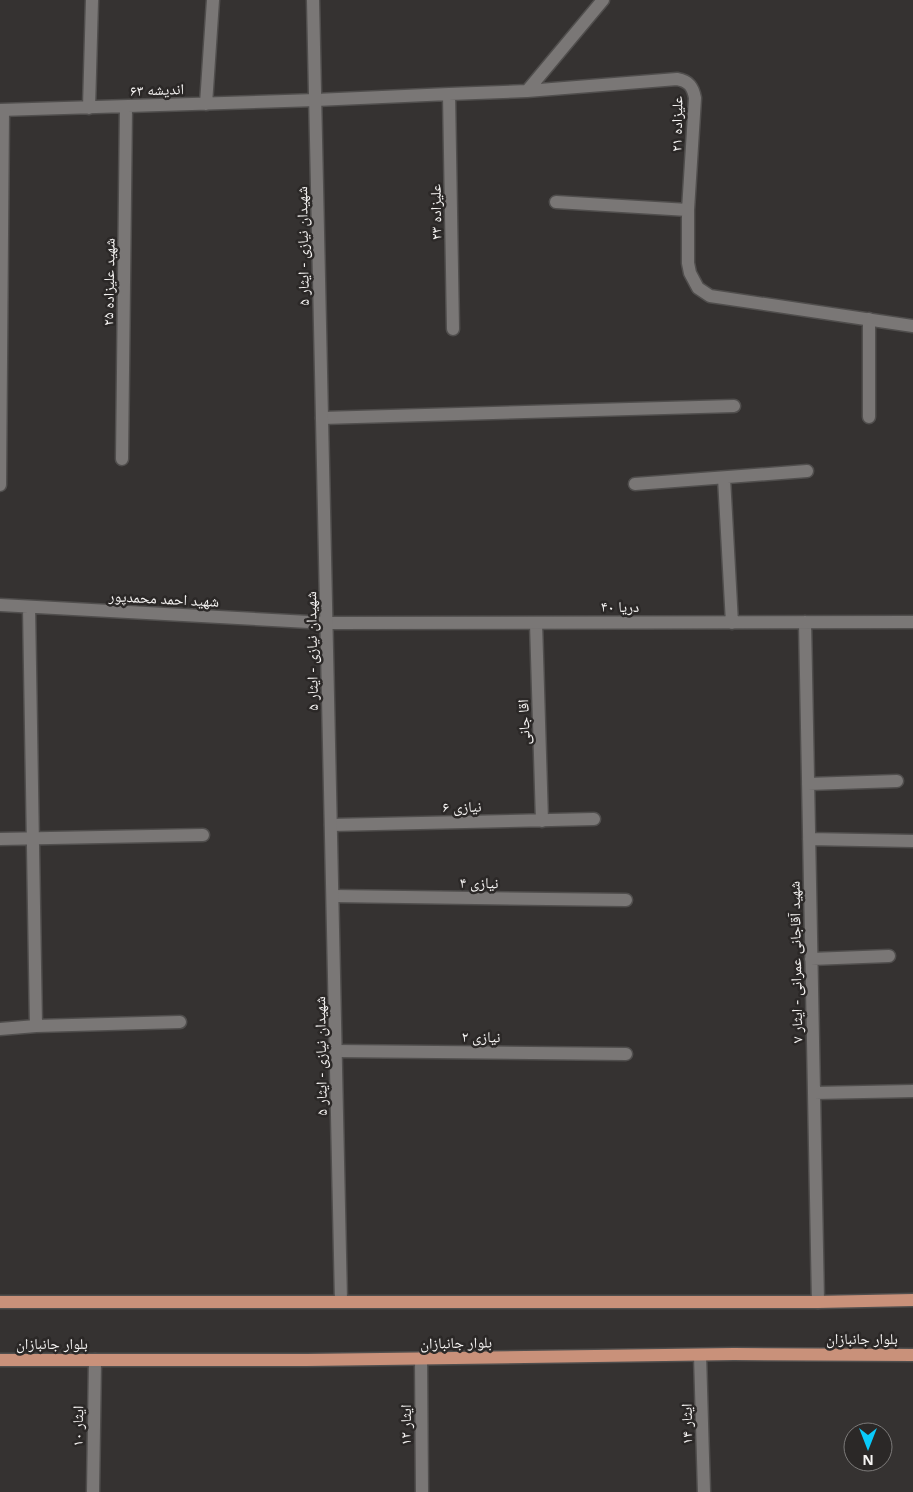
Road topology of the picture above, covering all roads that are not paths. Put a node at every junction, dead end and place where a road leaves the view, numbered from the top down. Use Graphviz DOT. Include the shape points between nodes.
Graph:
graph roads {
  1 [pos="92,0"];
  2 [pos="213,0"];
  3 [pos="313,0"];
  4 [pos="603,0"];
  5 [pos="527,91"];
  6 [pos="450,94"];
  7 [pos="316,100"];
  8 [pos="206,104"];
  9 [pos="126,106"];
  10 [pos="89,108"];
  11 [pos="1,110"];
  12 [pos="556,202"];
  13 [pos="688,210"];
  14 [pos="868,319"];
  15 [pos="913,326"];
  16 [pos="453,329"];
  17 [pos="734,406"];
  18 [pos="869,417"];
  19 [pos="322,418"];
  20 [pos="122,459"];
  21 [pos="808,471"];
  22 [pos="724,478"];
  23 [pos="635,484"];
  24 [pos="0,485"];
  25 [pos="0,605"];
  26 [pos="29,607"];
  27 [pos="536,622"];
  28 [pos="732,622"];
  29 [pos="805,622"];
  30 [pos="913,622"];
  31 [pos="327,623"];
  32 [pos="897,781"];
  33 [pos="808,784"];
  34 [pos="594,819"];
  35 [pos="542,820"];
  36 [pos="331,825"];
  37 [pos="204,835"];
  38 [pos="0,839"];
  39 [pos="32,839"];
  40 [pos="809,839"];
  41 [pos="913,841"];
  42 [pos="332,896"];
  43 [pos="626,900"];
  44 [pos="889,956"];
  45 [pos="811,959"];
  46 [pos="180,1022"];
  47 [pos="36,1026"];
  48 [pos="0,1029"];
  49 [pos="336,1051"];
  50 [pos="626,1054"];
  51 [pos="913,1091"];
  52 [pos="814,1093"];
  53 [pos="913,1300"];
  54 [pos="341,1301"];
  55 [pos="0,1302"];
  56 [pos="818,1302"];
  57 [pos="700,1355"];
  58 [pos="913,1355"];
  59 [pos="421,1358"];
  60 [pos="0,1360"];
  61 [pos="95,1360"];
  62 [pos="92,1492"];
  63 [pos="422,1492"];
  64 [pos="704,1492"];
  1 -- 10 [label="street"];
  2 -- 8 [label="street"];
  3 -- 7 [label="street, شهیدان نیازی - ایثار ۵"];
  4 -- 5 [label="street"];
  5 -- 6 [label="street, علیزاده ۲۱"];
  5 -- 13 [label="street, علیزاده ۲۱" via="684,80 694,90 695,98"];
  6 -- 7 [label="street, علیزاده ۲۱"];
  6 -- 16 [label="street, علیزاده ۲۳"];
  7 -- 8 [label="street, اندیشه ۶۳"];
  7 -- 19 [label="street, شهیدان نیازی - ایثار ۵"];
  8 -- 9 [label="street, اندیشه ۶۳"];
  9 -- 10 [label="street, اندیشه ۶۳"];
  9 -- 20 [label="street, شهید علیزاده ۲۵"];
  10 -- 11 [label="street, اندیشه ۶۳"];
  11 -- 24 [label="street"];
  12 -- 13 [label="street"];
  13 -- 14 [label="street, علیزاده ۲۱" via="690,273 702,292 710,296"];
  14 -- 15 [label="street, علیزاده ۲۱"];
  14 -- 18 [label="street"];
  17 -- 19 [label="street"];
  19 -- 31 [label="street, شهیدان نیازی - ایثار ۵"];
  21 -- 22 [label="street"];
  22 -- 23 [label="street"];
  22 -- 28 [label="street"];
  25 -- 26 [label="street, شهید احمد محمدپور"];
  26 -- 31 [label="street, شهید احمد محمدپور"];
  26 -- 39 [label="street"];
  27 -- 28 [label="street, دریا ۴۰"];
  27 -- 31 [label="street, دریا ۴۰"];
  27 -- 35 [label="street, اقا جانی"];
  28 -- 29 [label="street, دریا ۴۰"];
  29 -- 30 [label="street, دریا ۴۰"];
  29 -- 33 [label="street, شهید آقاجانی عمرانی - ایثار ۷"];
  31 -- 36 [label="street, شهیدان نیازی - ایثار ۵"];
  32 -- 33 [label="street"];
  33 -- 40 [label="street, شهید آقاجانی عمرانی - ایثار ۷"];
  34 -- 35 [label="street, نیازی ۶"];
  35 -- 36 [label="street, نیازی ۶"];
  36 -- 42 [label="street, شهیدان نیازی - ایثار ۵"];
  37 -- 39 [label="street"];
  38 -- 39 [label="street"];
  39 -- 47 [label="street"];
  40 -- 41 [label="street"];
  40 -- 45 [label="street, شهید آقاجانی عمرانی - ایثار ۷"];
  42 -- 43 [label="street, نیازی ۴"];
  42 -- 49 [label="street, شهیدان نیازی - ایثار ۵"];
  44 -- 45 [label="street"];
  45 -- 52 [label="street, شهید آقاجانی عمرانی - ایثار ۷"];
  46 -- 47 [label="street"];
  47 -- 48 [label="street"];
  49 -- 50 [label="street, نیازی ۲"];
  49 -- 54 [label="street, شهیدان نیازی - ایثار ۵"];
  51 -- 52 [label="street"];
  52 -- 56 [label="street, شهید آقاجانی عمرانی - ایثار ۷"];
  53 -- 56 [label="main road"];
  54 -- 55 [label="main road"];
  54 -- 56 [label="main road"];
  57 -- 58 [label="main road, بلوار جانبازان"];
  57 -- 59 [label="main road, بلوار جانبازان"];
  57 -- 64 [label="street, ایثار ۱۴"];
  59 -- 61 [label="main road, بلوار جانبازان"];
  59 -- 63 [label="street, ایثار ۱۲"];
  60 -- 61 [label="main road, بلوار جانبازان"];
  61 -- 62 [label="street, ایثار ۱۰"];
}
